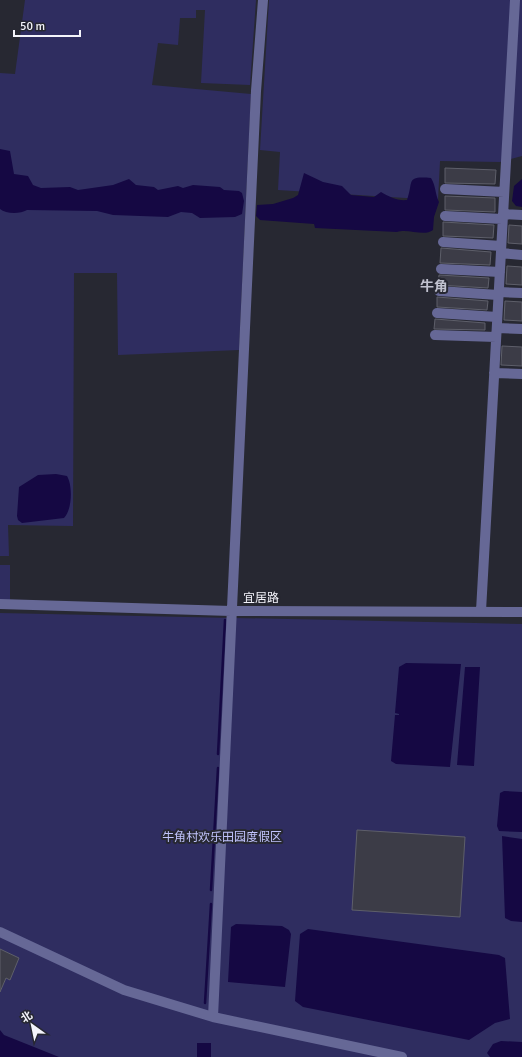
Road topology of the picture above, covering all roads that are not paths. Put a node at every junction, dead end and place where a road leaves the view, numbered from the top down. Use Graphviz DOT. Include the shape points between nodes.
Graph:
graph roads {
  1 [pos="263,0"];
  2 [pos="515,0"];
  3 [pos="445,189"];
  4 [pos="504,192"];
  5 [pos="522,215"];
  6 [pos="445,216"];
  7 [pos="502,217"];
  8 [pos="443,242"];
  9 [pos="501,250"];
  10 [pos="522,255"];
  11 [pos="441,269"];
  12 [pos="500,272"];
  13 [pos="439,291"];
  14 [pos="522,293"];
  15 [pos="498,294"];
  16 [pos="437,313"];
  17 [pos="497,317"];
  18 [pos="522,330"];
  19 [pos="496,333"];
  20 [pos="435,335"];
  21 [pos="494,372"];
  22 [pos="522,374"];
  23 [pos="0,604"];
  24 [pos="231,611"];
  25 [pos="481,611"];
  26 [pos="522,612"];
  27 [pos="0,932"];
  28 [pos="213,1017"];
  29 [pos="402,1057"];
  1 -- 24 [label="street" via="256,91"];
  2 -- 4 [label="street"];
  3 -- 4 [label="street"];
  4 -- 7 [label="street"];
  5 -- 7 [label="street"];
  6 -- 7 [label="street"];
  7 -- 9 [label="street"];
  8 -- 9 [label="street"];
  9 -- 10 [label="street"];
  9 -- 12 [label="street"];
  11 -- 12 [label="street"];
  12 -- 15 [label="street"];
  13 -- 15 [label="street"];
  14 -- 15 [label="street"];
  15 -- 17 [label="street"];
  16 -- 17 [label="street"];
  17 -- 19 [label="street"];
  18 -- 19 [label="street"];
  19 -- 20 [label="street"];
  19 -- 21 [label="street"];
  21 -- 22 [label="street"];
  21 -- 25 [label="street"];
  23 -- 24 [label="street, 宜居路"];
  24 -- 25 [label="street, 宜居路"];
  24 -- 28 [label="street" via="226,769"];
  25 -- 26 [label="street, 宜居路"];
  27 -- 28 [label="street" via="124,990"];
  28 -- 29 [label="street"];
}
